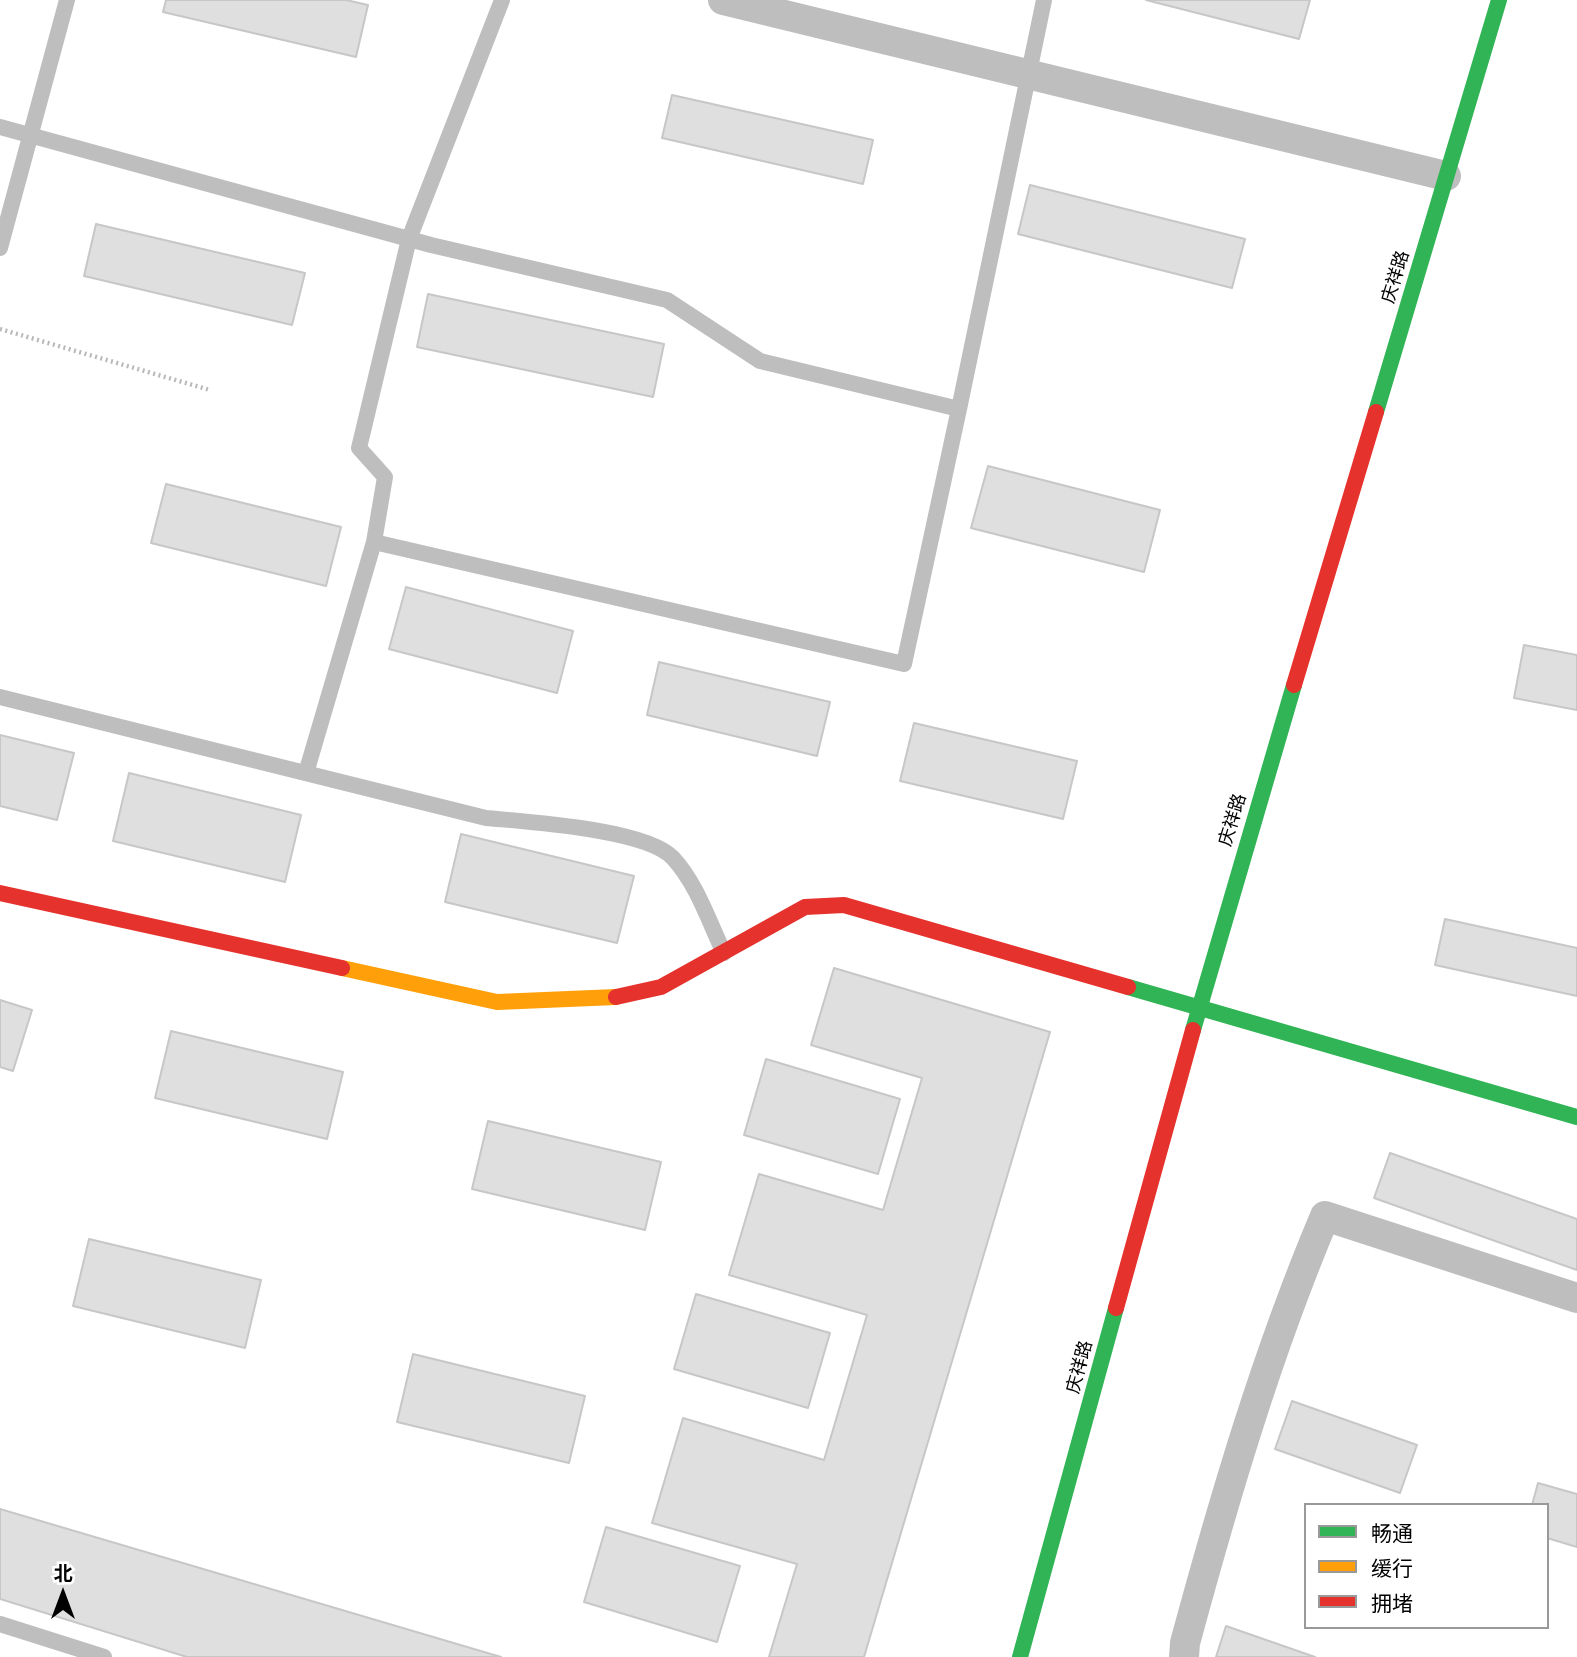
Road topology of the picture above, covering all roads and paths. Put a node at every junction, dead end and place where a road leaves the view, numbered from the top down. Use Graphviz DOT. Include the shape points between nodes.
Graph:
graph roads {
  1 [pos="67,0"];
  2 [pos="502,0"];
  3 [pos="723,0"];
  4 [pos="1044,0"];
  5 [pos="1499,0"];
  6 [pos="1028,74"];
  7 [pos="0,127"];
  8 [pos="30,135"];
  9 [pos="1446,176"];
  10 [pos="409,239"];
  11 [pos="0,248"];
  12 [pos="0,329"];
  13 [pos="210,390"];
  14 [pos="959,410"];
  15 [pos="374,542"];
  16 [pos="0,697"];
  17 [pos="306,773"];
  18 [pos="0,893"];
  19 [pos="724,953"];
  20 [pos="1199,1009"];
  21 [pos="1577,1117"];
  22 [pos="1577,1298"];
  23 [pos="0,1623"];
  24 [pos="104,1657"];
  25 [pos="1020,1657"];
  26 [pos="1184,1657"];
  1 -- 8 [label="lane"];
  2 -- 10 [label="lane"];
  3 -- 6 [label="street"];
  4 -- 6 [label="lane"];
  5 -- 9 [label="street, 庆祥路"];
  6 -- 9 [label="street"];
  6 -- 14 [label="lane"];
  7 -- 8 [label="lane"];
  8 -- 10 [label="lane"];
  8 -- 11 [label="lane"];
  9 -- 20 [label="street, 庆祥路"];
  10 -- 14 [label="lane" via="667,300 760,361"];
  10 -- 15 [label="lane" via="359,448 385,477"];
  12 -- 13 [label="path"];
  14 -- 15 [label="lane" via="904,664"];
  15 -- 17 [label="lane"];
  16 -- 17 [label="lane"];
  17 -- 19 [label="lane" via="486,818 548,824 653,845 672,856 687,876"];
  18 -- 19 [label="street" via="497,1002 619,997 661,986"];
  19 -- 20 [label="street" via="805,907 844,905"];
  20 -- 21 [label="street"];
  20 -- 25 [label="street, 庆祥路"];
  22 -- 26 [label="street" via="1325,1216 1294,1288 1218,1526"];
  23 -- 24 [label="lane"];
}
